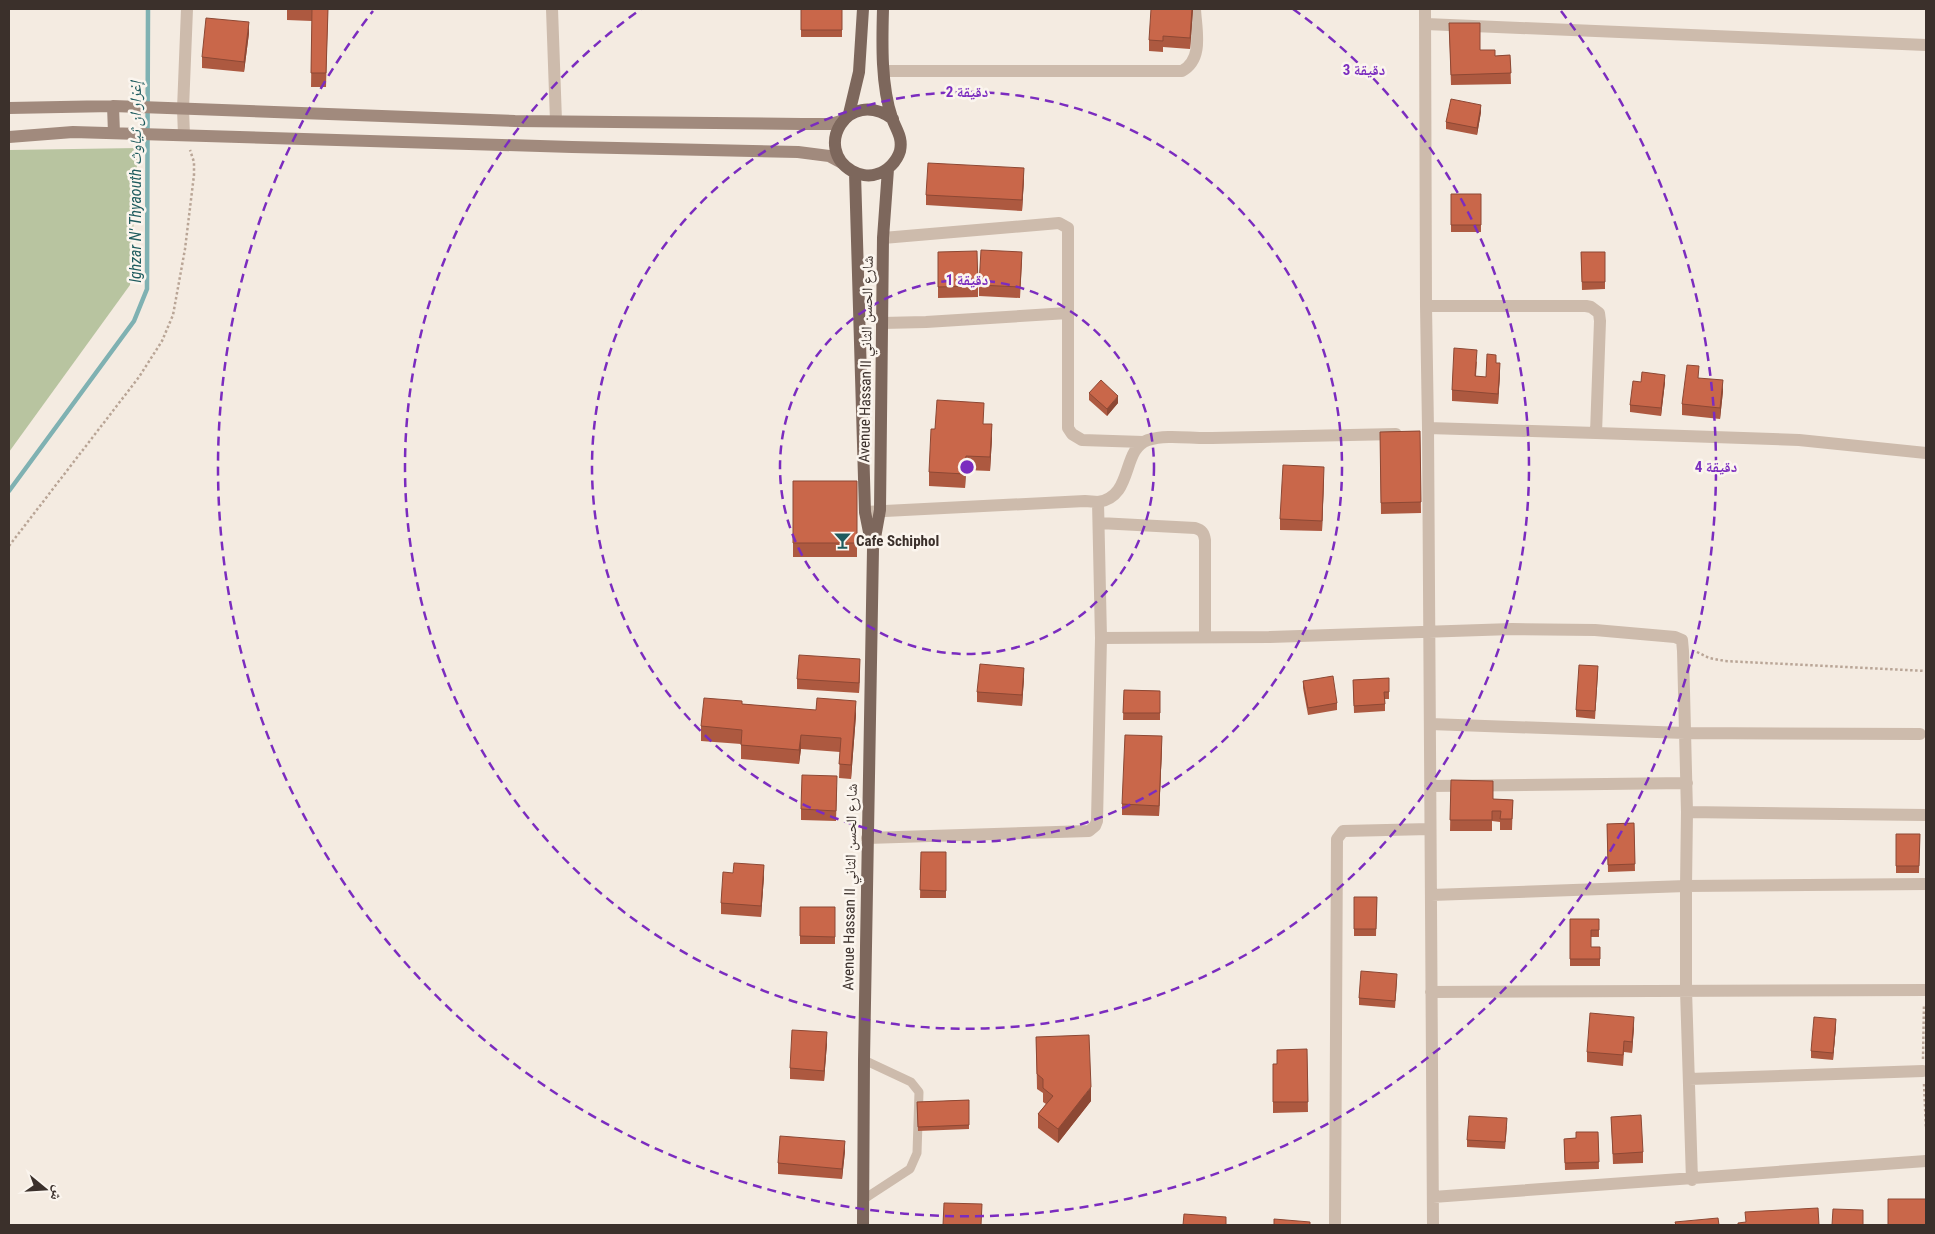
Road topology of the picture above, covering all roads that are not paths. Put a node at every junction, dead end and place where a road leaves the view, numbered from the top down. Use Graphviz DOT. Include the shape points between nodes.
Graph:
graph roads {
  1 [pos="187,9"];
  2 [pos="552,9"];
  3 [pos="863,9"];
  4 [pos="883,9"];
  5 [pos="1195,9"];
  6 [pos="1426,9"];
  7 [pos="1426,24"];
  8 [pos="1926,45"];
  9 [pos="885,71"];
  10 [pos="113,106"];
  11 [pos="9,108"];
  12 [pos="183,109"];
  13 [pos="846,117"];
  14 [pos="893,119"];
  15 [pos="556,121"];
  16 [pos="114,134"];
  17 [pos="184,135"];
  18 [pos="9,137"];
  19 [pos="842,163"];
  20 [pos="888,169"];
  21 [pos="856,173"];
  22 [pos="883,238"];
  23 [pos="1426,306"];
  24 [pos="1068,313"];
  25 [pos="882,323"];
  26 [pos="1421,432"];
  27 [pos="1596,432"];
  28 [pos="1143,442"];
  29 [pos="1926,453"];
  30 [pos="1098,502"];
  31 [pos="880,510"];
  32 [pos="865,512"];
  33 [pos="1099,523"];
  34 [pos="873,549"];
  35 [pos="1429,633"];
  36 [pos="1205,637"];
  37 [pos="1101,638"];
  38 [pos="1430,724"];
  39 [pos="1685,733"];
  40 [pos="1920,734"];
  41 [pos="1686,783"];
  42 [pos="1430,786"];
  43 [pos="1687,812"];
  44 [pos="1926,815"];
  45 [pos="1430,829"];
  46 [pos="867,838"];
  47 [pos="1926,884"];
  48 [pos="1686,886"];
  49 [pos="1431,895"];
  50 [pos="1686,990"];
  51 [pos="1926,990"];
  52 [pos="1432,992"];
  53 [pos="864,1060"];
  54 [pos="1923,1071"];
  55 [pos="1689,1079"];
  56 [pos="1926,1162"];
  57 [pos="1692,1180"];
  58 [pos="1433,1197"];
  59 [pos="864,1199"];
  60 [pos="863,1225"];
  61 [pos="1335,1225"];
  62 [pos="1433,1225"];
  1 -- 12 [label="street"];
  2 -- 15 [label="street"];
  3 -- 13 [label="main road" via="859,72"];
  4 -- 9 [label="main road"];
  5 -- 9 [label="street" via="1197,51 1194,61 1182,71"];
  6 -- 7 [label="street"];
  7 -- 8 [label="street"];
  7 -- 23 [label="street"];
  9 -- 14 [label="main road"];
  10 -- 11 [label="street"];
  10 -- 12 [label="street"];
  10 -- 16 [label="street"];
  12 -- 15 [label="street"];
  12 -- 17 [label="street"];
  13 -- 14 [label="main road" via="860,110 872,109"];
  13 -- 15 [label="street" via="831,124"];
  13 -- 19 [label="main road" via="835,137 837,155"];
  14 -- 20 [label="main road" via="899,129 900,151"];
  16 -- 17 [label="street"];
  16 -- 18 [label="street" via="72,132"];
  17 -- 19 [label="street" via="798,152 829,156"];
  19 -- 21 [label="main road"];
  20 -- 21 [label="main road" via="872,175"];
  20 -- 22 [label="main road, Avenue Hassan II شارع الحسن الثاني"];
  21 -- 32 [label="main road, Avenue Hassan II شارع الحسن الثاني"];
  22 -- 24 [label="street" via="1059,223 1069,231"];
  22 -- 25 [label="main road, Avenue Hassan II شارع الحسن الثاني"];
  23 -- 26 [label="street"];
  23 -- 27 [label="street" via="1586,306 1596,310 1600,321"];
  24 -- 25 [label="street"];
  24 -- 28 [label="street" via="1068,428 1082,440"];
  25 -- 31 [label="main road, Avenue Hassan II شارع الحسن الثاني"];
  26 -- 27 [label="street"];
  26 -- 28 [label="street" via="1158,438"];
  26 -- 35 [label="street"];
  27 -- 29 [label="street" via="1800,440"];
  28 -- 30 [label="street" via="1134,453 1120,490 1106,501"];
  30 -- 31 [label="street"];
  30 -- 33 [label="street"];
  31 -- 32 [label="street"];
  31 -- 34 [label="main road, Avenue Hassan II شارع الحسن الثاني"];
  32 -- 34 [label="main road, Avenue Hassan II شارع الحسن الثاني"];
  33 -- 36 [label="street" via="1201,530 1205,540"];
  33 -- 37 [label="street"];
  34 -- 46 [label="main road, Avenue Hassan II شارع الحسن الثاني"];
  35 -- 36 [label="street"];
  35 -- 38 [label="street"];
  35 -- 39 [label="street" via="1595,630 1666,635 1682,640"];
  36 -- 37 [label="street"];
  37 -- 46 [label="street" via="1097,822 1092,829"];
  38 -- 39 [label="street"];
  38 -- 42 [label="street"];
  39 -- 40 [label="street"];
  39 -- 41 [label="street"];
  41 -- 42 [label="street"];
  41 -- 43 [label="street"];
  42 -- 45 [label="street"];
  43 -- 44 [label="street"];
  43 -- 48 [label="street"];
  45 -- 49 [label="street"];
  45 -- 61 [label="street" via="1343,831 1337,839"];
  46 -- 53 [label="main road, Avenue Hassan II شارع الحسن الثاني"];
  47 -- 48 [label="street"];
  48 -- 49 [label="street"];
  48 -- 50 [label="street"];
  49 -- 52 [label="street"];
  50 -- 51 [label="street"];
  50 -- 52 [label="street"];
  50 -- 55 [label="street"];
  52 -- 58 [label="street"];
  53 -- 59 [label="main road, Avenue Hassan II شارع الحسن الثاني"];
  53 -- 59 [label="lane" via="912,1082 919,1092 915,1160 910,1169"];
  54 -- 55 [label="street"];
  55 -- 57 [label="street"];
  56 -- 57 [label="street"];
  57 -- 58 [label="street"];
  58 -- 62 [label="street"];
  59 -- 60 [label="main road, Avenue Hassan II شارع الحسن الثاني"];
}
